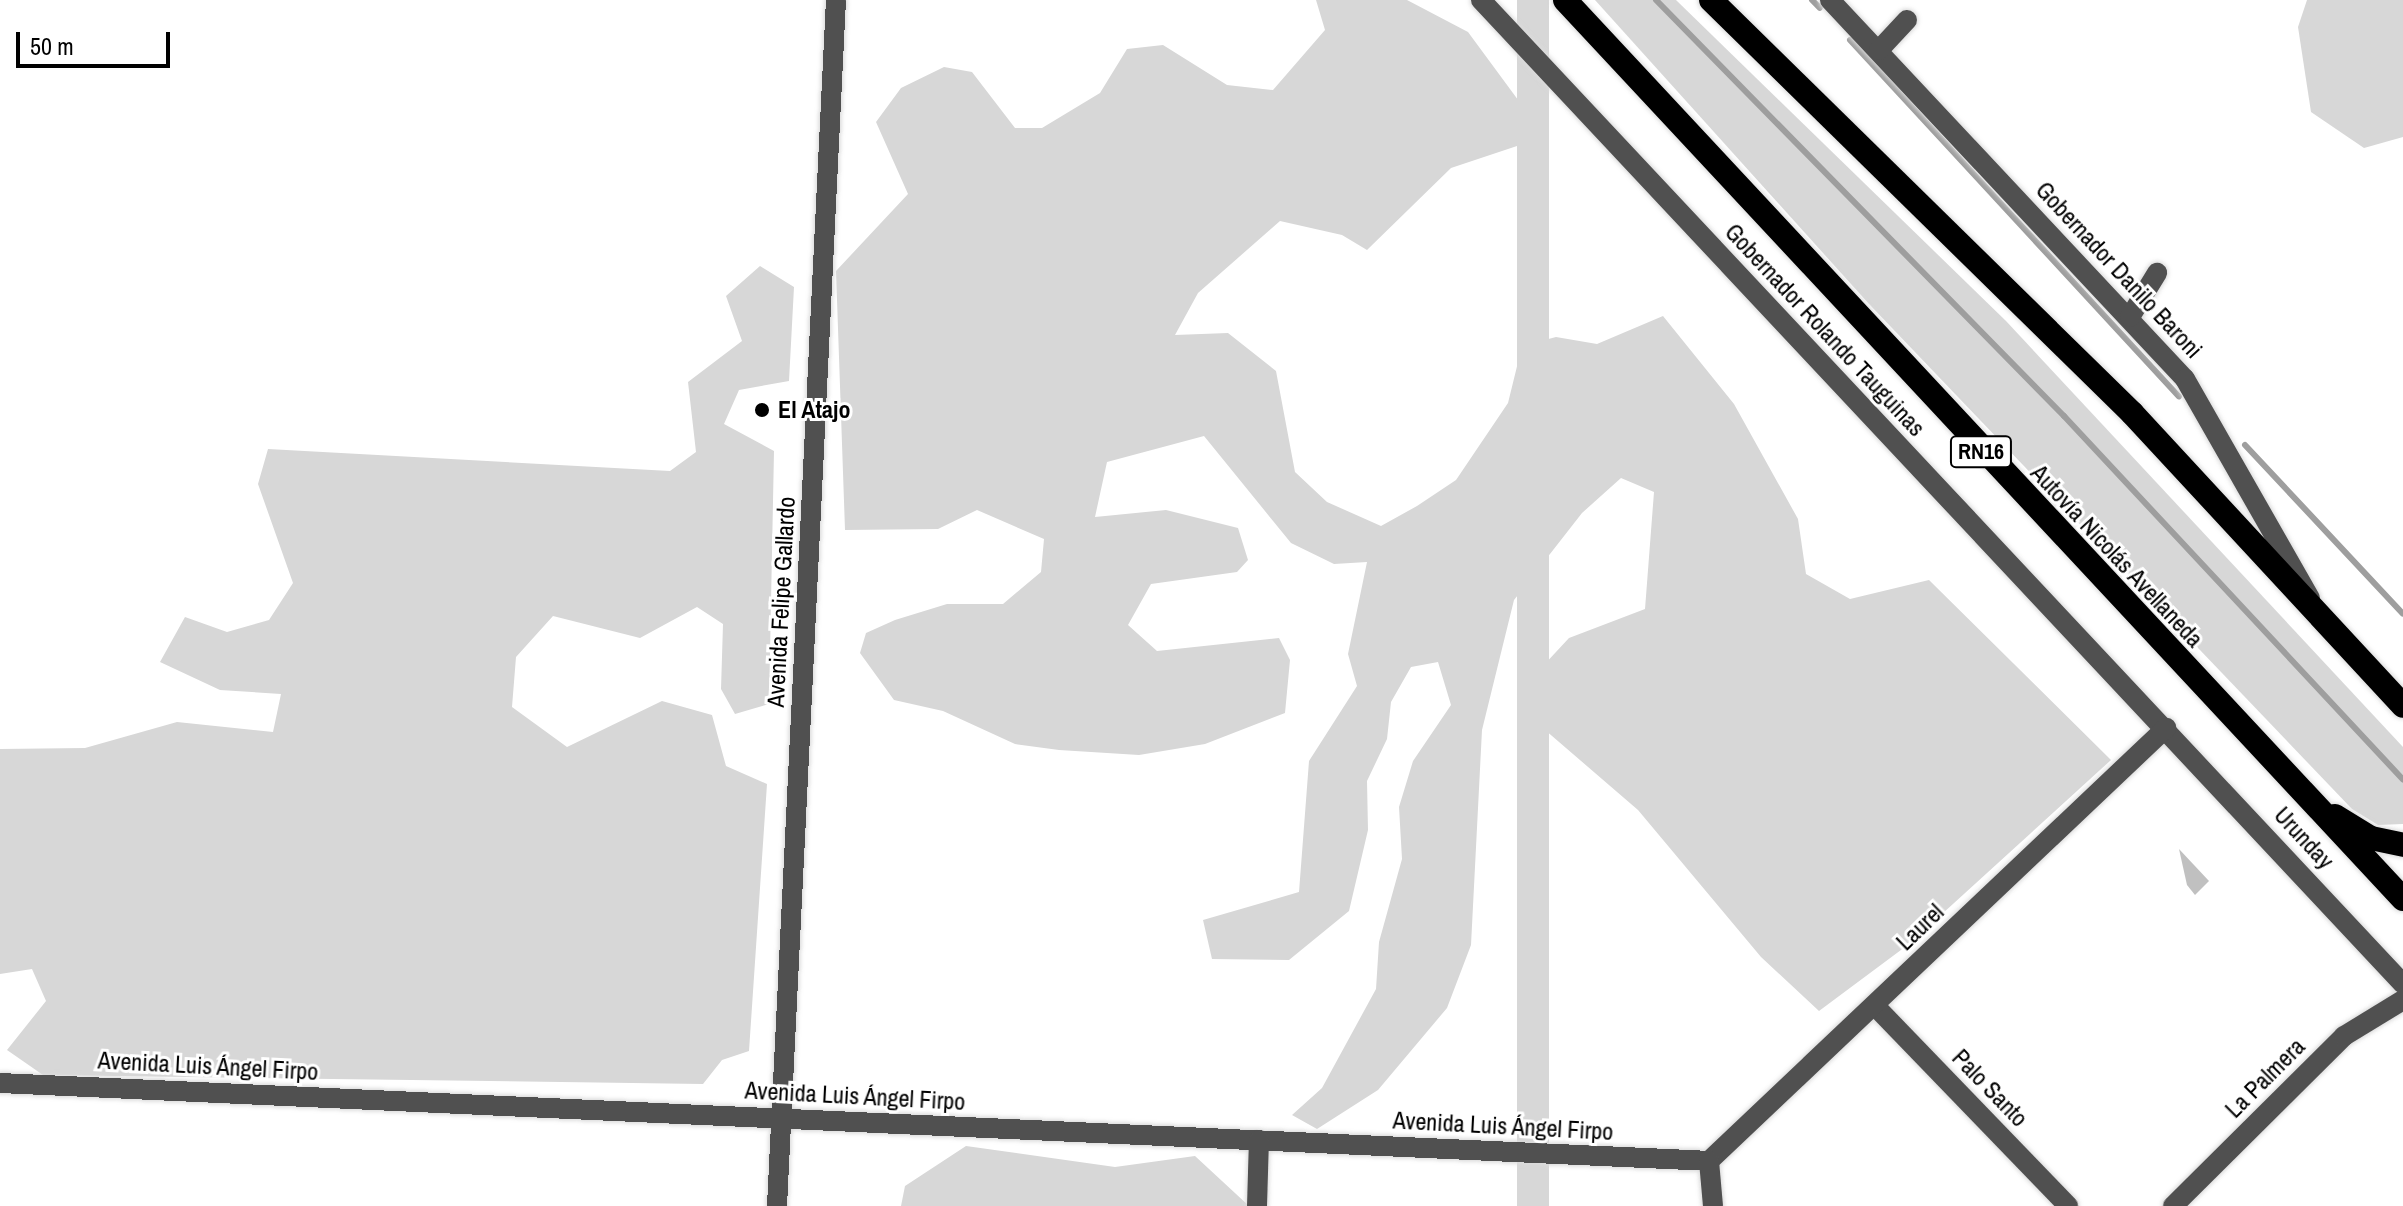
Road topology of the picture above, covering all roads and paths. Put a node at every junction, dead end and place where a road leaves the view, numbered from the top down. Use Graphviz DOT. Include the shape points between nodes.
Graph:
graph roads {
  1 [pos="836,0"];
  2 [pos="1481,0"];
  3 [pos="1565,0"];
  4 [pos="1711,0"];
  5 [pos="1830,0"];
  6 [pos="1907,20"];
  7 [pos="1879,50"];
  8 [pos="2157,273"];
  9 [pos="2130,317"];
  10 [pos="2317,612"];
  11 [pos="2403,706"];
  12 [pos="2166,728"];
  13 [pos="2305,798"];
  14 [pos="2403,845"];
  15 [pos="2403,899"];
  16 [pos="2403,984"];
  17 [pos="2403,1000"];
  18 [pos="1875,1006"];
  19 [pos="0,1083"];
  20 [pos="782,1118"];
  21 [pos="1259,1140"];
  22 [pos="1709,1161"];
  23 [pos="777,1206"];
  24 [pos="1257,1206"];
  25 [pos="1713,1206"];
  26 [pos="2068,1206"];
  27 [pos="2173,1206"];
  1 -- 20 [label="street, Avenida Felipe Gallardo"];
  2 -- 12 [label="street, Gobernador Rolando Tauguinas"];
  3 -- 13 [label="highway, Autovía Nicolás Avellaneda / RN16"];
  4 -- 10 [label="highway" via="2132,413"];
  5 -- 7 [label="street, Gobernador Danilo Baroni"];
  6 -- 7 [label="street"];
  7 -- 9 [label="street, Gobernador Danilo Baroni"];
  8 -- 9 [label="street"];
  9 -- 10 [label="street, Gobernador Danilo Baroni" via="2185,379 2233,453"];
  10 -- 11 [label="highway"];
  12 -- 16 [label="street, Urunday"];
  12 -- 18 [label="street, Laurel"];
  13 -- 14 [label="highway" via="2371,838"];
  13 -- 15 [label="highway, Autovía Nicolás Avellaneda / RN16"];
  17 -- 27 [label="street, La Palmera" via="2344,1036"];
  18 -- 22 [label="street, Laurel"];
  18 -- 26 [label="street, Palo Santo"];
  19 -- 20 [label="street, Avenida Luis Ángel Firpo"];
  20 -- 21 [label="street, Avenida Luis Ángel Firpo"];
  20 -- 23 [label="street, Avenida Felipe Gallardo"];
  21 -- 22 [label="street, Avenida Luis Ángel Firpo"];
  21 -- 24 [label="street"];
  22 -- 25 [label="street"];
}
